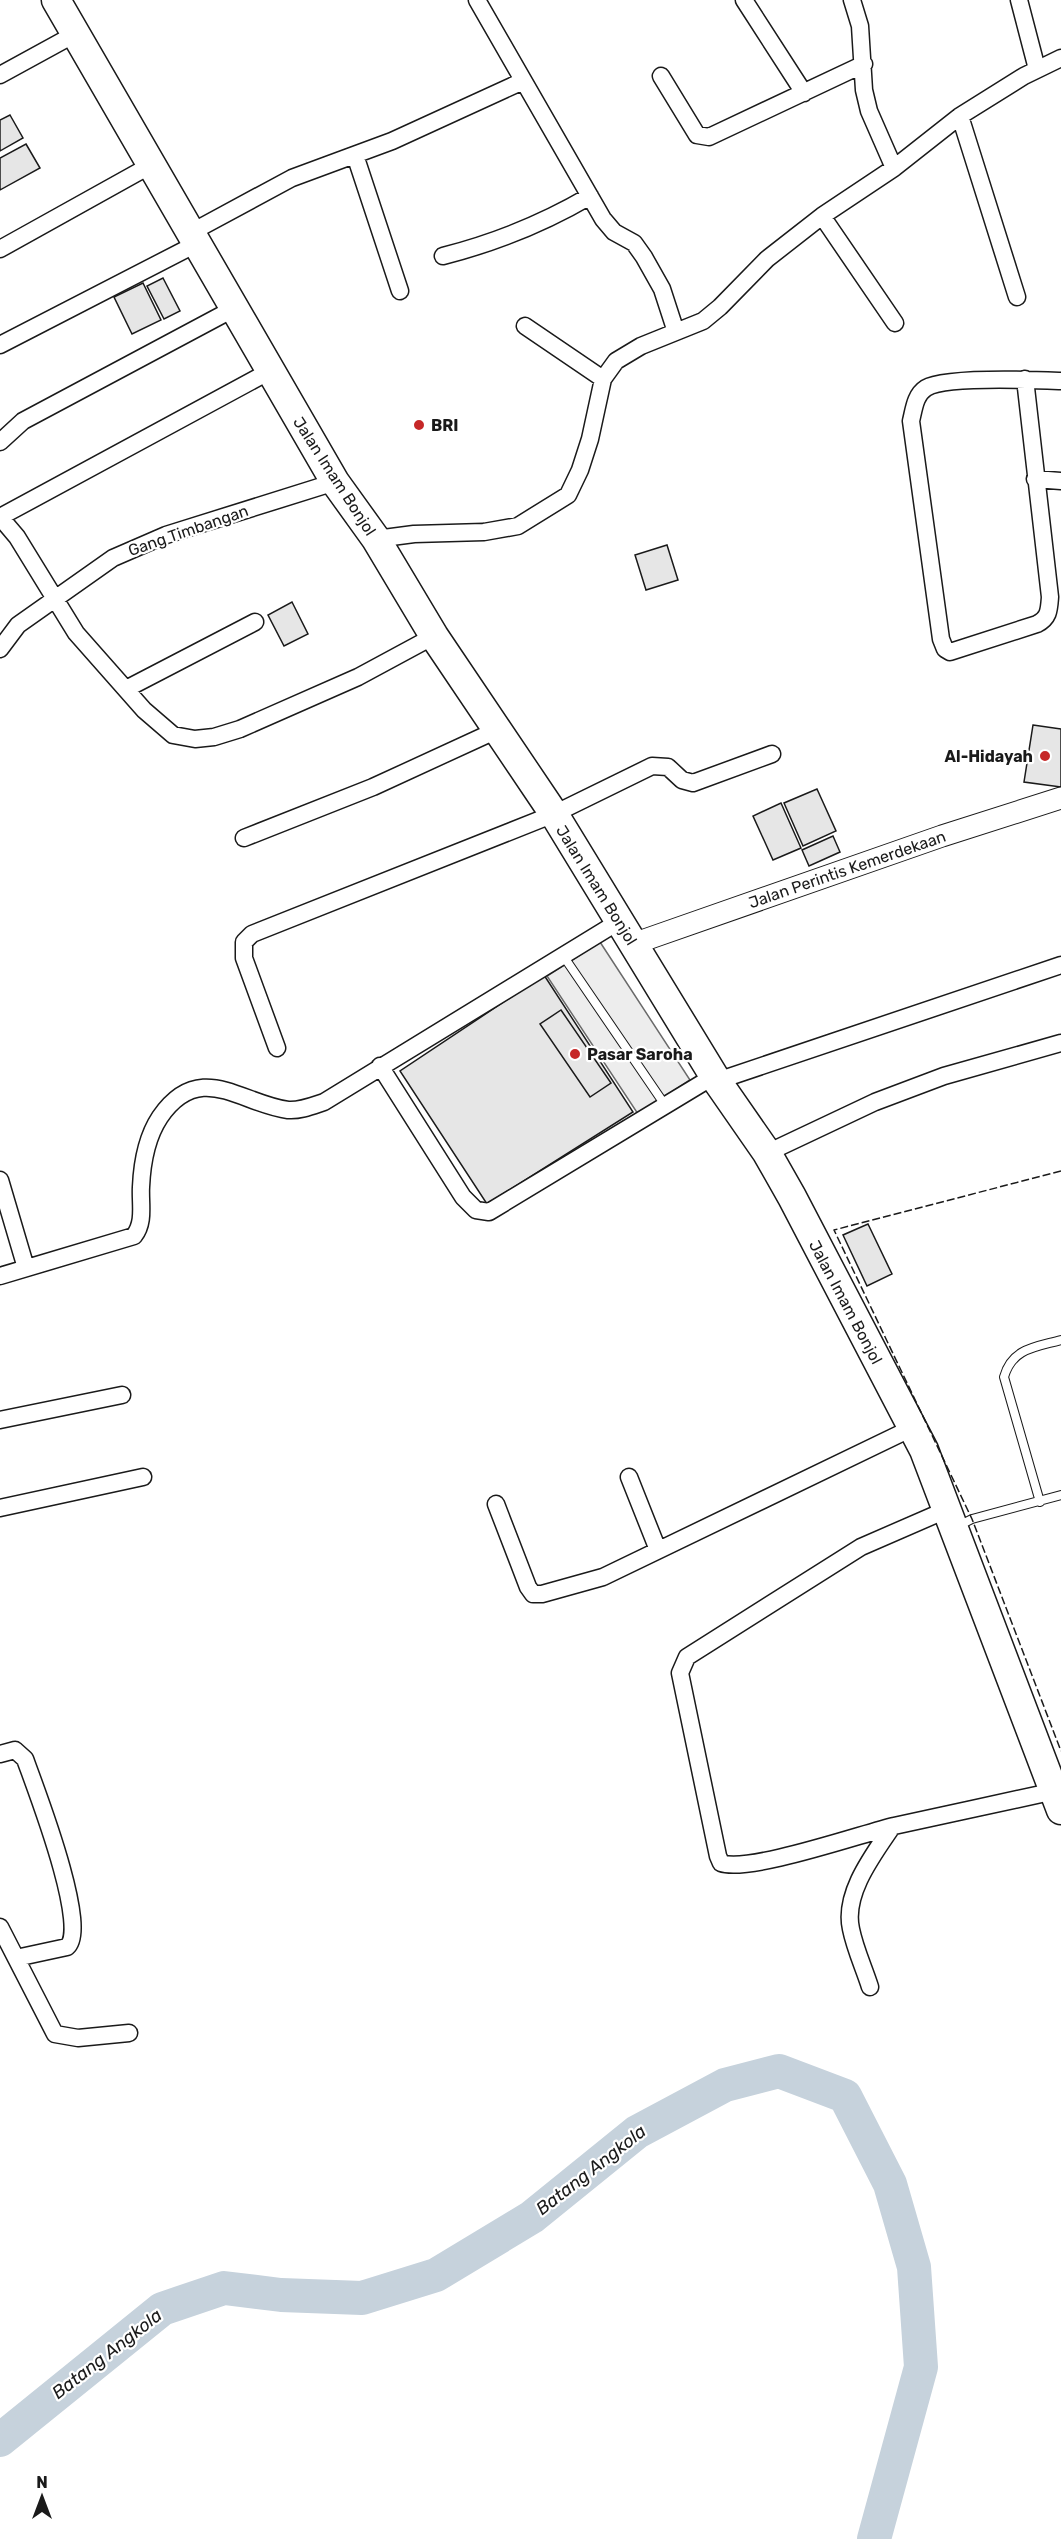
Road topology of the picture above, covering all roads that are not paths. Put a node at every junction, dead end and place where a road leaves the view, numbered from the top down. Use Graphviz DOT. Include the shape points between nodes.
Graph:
graph roads {
  1 [pos="56,0"];
  2 [pos="477,0"];
  3 [pos="744,0"];
  4 [pos="852,0"];
  5 [pos="1018,0"];
  6 [pos="75,34"];
  7 [pos="1061,58"];
  8 [pos="864,64"];
  9 [pos="1037,69"];
  10 [pos="0,75"];
  11 [pos="661,76"];
  12 [pos="523,81"];
  13 [pos="804,93"];
  14 [pos="960,117"];
  15 [pos="355,155"];
  16 [pos="151,165"];
  17 [pos="894,168"];
  18 [pos="590,196"];
  19 [pos="822,216"];
  20 [pos="193,239"];
  21 [pos="0,249"];
  22 [pos="443,256"];
  23 [pos="400,291"];
  24 [pos="1017,297"];
  25 [pos="233,309"];
  26 [pos="895,323"];
  27 [pos="525,326"];
  28 [pos="676,332"];
  29 [pos="0,345"];
  30 [pos="270,371"];
  31 [pos="603,379"];
  32 [pos="1025,380"];
  33 [pos="1061,381"];
  34 [pos="0,442"];
  35 [pos="1035,479"];
  36 [pos="1061,481"];
  37 [pos="335,482"];
  38 [pos="0,517"];
  39 [pos="376,539"];
  40 [pos="1055,595"];
  41 [pos="54,597"];
  42 [pos="255,622"];
  43 [pos="434,636"];
  44 [pos="0,649"];
  45 [pos="126,688"];
  46 [pos="497,730"];
  47 [pos="772,754"];
  48 [pos="1061,798"];
  49 [pos="554,814"];
  50 [pos="244,838"];
  51 [pos="626,933"];
  52 [pos="564,957"];
  53 [pos="1061,965"];
  54 [pos="1061,1043"];
  55 [pos="277,1048"];
  56 [pos="380,1066"];
  57 [pos="715,1078"];
  58 [pos="665,1105"];
  59 [pos="767,1153"];
  60 [pos="0,1180"];
  61 [pos="27,1268"];
  62 [pos="0,1276"];
  63 [pos="1061,1340"];
  64 [pos="122,1395"];
  65 [pos="0,1420"];
  66 [pos="912,1428"];
  67 [pos="143,1477"];
  68 [pos="629,1477"];
  69 [pos="1061,1496"];
  70 [pos="1040,1502"];
  71 [pos="496,1504"];
  72 [pos="0,1508"];
  73 [pos="950,1519"];
  74 [pos="658,1550"];
  75 [pos="0,1754"];
  76 [pos="1059,1796"];
  77 [pos="891,1827"];
  78 [pos="0,1927"];
  79 [pos="16,1958"];
  80 [pos="870,1987"];
  81 [pos="129,2033"];
  1 -- 6 [label="highway, Jalan Imam Bonjol"];
  2 -- 12 [label="street"];
  3 -- 13 [label="street"];
  4 -- 8 [label="street" via="860,26"];
  5 -- 9 [label="street"];
  6 -- 10 [label="street"];
  6 -- 16 [label="highway, Jalan Imam Bonjol"];
  7 -- 9 [label="street"];
  8 -- 13 [label="street"];
  8 -- 17 [label="street" via="869,111"];
  9 -- 14 [label="street"];
  11 -- 13 [label="street" via="690,127 697,135 709,137"];
  12 -- 15 [label="street"];
  12 -- 18 [label="street"];
  14 -- 17 [label="street"];
  14 -- 24 [label="street"];
  15 -- 20 [label="street" via="292,178"];
  15 -- 23 [label="street"];
  16 -- 20 [label="highway, Jalan Imam Bonjol"];
  16 -- 21 [label="street"];
  17 -- 19 [label="street"];
  18 -- 22 [label="street" via="559,214"];
  18 -- 28 [label="street" via="614,232 634,243 644,257 662,289"];
  19 -- 26 [label="street"];
  19 -- 28 [label="street" via="767,259 703,321"];
  20 -- 25 [label="highway, Jalan Imam Bonjol"];
  20 -- 29 [label="street"];
  25 -- 30 [label="highway, Jalan Imam Bonjol"];
  25 -- 34 [label="street" via="23,421"];
  27 -- 31 [label="street"];
  28 -- 31 [label="street" via="616,361"];
  30 -- 37 [label="highway, Jalan Imam Bonjol"];
  30 -- 38 [label="street"];
  31 -- 39 [label="street" via="590,439 568,495 518,526"];
  32 -- 33 [label="street"];
  32 -- 35 [label="street"];
  32 -- 40 [label="street" via="946,383 927,388 915,400 911,421 945,649 962,651 1037,624 1049,614"];
  35 -- 36 [label="street"];
  35 -- 40 [label="street"];
  37 -- 39 [label="highway, Jalan Imam Bonjol"];
  37 -- 41 [label="street, Gang Timbangan" via="131,549"];
  38 -- 41 [label="street"];
  39 -- 43 [label="highway, Jalan Imam Bonjol"];
  41 -- 44 [label="street, Gang Timbangan" via="18,625"];
  41 -- 45 [label="street" via="76,633"];
  42 -- 45 [label="street"];
  43 -- 45 [label="street" via="358,677 214,737 172,735"];
  43 -- 46 [label="highway, Jalan Imam Bonjol"];
  46 -- 49 [label="highway, Jalan Imam Bonjol"];
  46 -- 50 [label="street" via="345,799"];
  47 -- 49 [label="street" via="693,783 682,780 668,767 652,766"];
  48 -- 51 [label="street, Jalan Perintis Kemerdekaan"];
  49 -- 51 [label="highway, Jalan Imam Bonjol"];
  49 -- 55 [label="street" via="246,938 244,958"];
  51 -- 52 [label="street"];
  51 -- 57 [label="highway, Jalan Imam Bonjol"];
  52 -- 56 [label="street"];
  52 -- 58 [label="lane"];
  53 -- 57 [label="street"];
  54 -- 59 [label="street" via="944,1076 875,1102"];
  56 -- 58 [label="street" via="463,1197 476,1210 489,1212"];
  56 -- 61 [label="street" via="324,1102 300,1110 285,1110 212,1087 177,1100 159,1118 144,1151 141,1218 134,1236"];
  57 -- 58 [label="street"];
  57 -- 59 [label="highway, Jalan Imam Bonjol"];
  59 -- 66 [label="highway, Jalan Imam Bonjol"];
  60 -- 61 [label="street"];
  61 -- 62 [label="street"];
  63 -- 70 [label="lane" via="1023,1351 1008,1363 1004,1377"];
  64 -- 65 [label="street"];
  66 -- 73 [label="highway, Jalan Imam Bonjol"];
  66 -- 74 [label="street"];
  67 -- 72 [label="street"];
  68 -- 74 [label="street"];
  69 -- 70 [label="lane"];
  70 -- 73 [label="lane" via="972,1519"];
  71 -- 74 [label="street" via="533,1594 603,1576"];
  73 -- 76 [label="highway, Jalan Imam Bonjol"];
  73 -- 77 [label="street" via="851,1553 687,1657 680,1673 722,1863 734,1865 791,1854"];
  75 -- 79 [label="street" via="15,1750 25,1759 60,1860 73,1936 67,1947"];
  76 -- 77 [label="street"];
  77 -- 80 [label="street" via="871,1858 850,1911 850,1928"];
  78 -- 79 [label="street"];
  79 -- 81 [label="street" via="55,2034 78,2038"];
}
